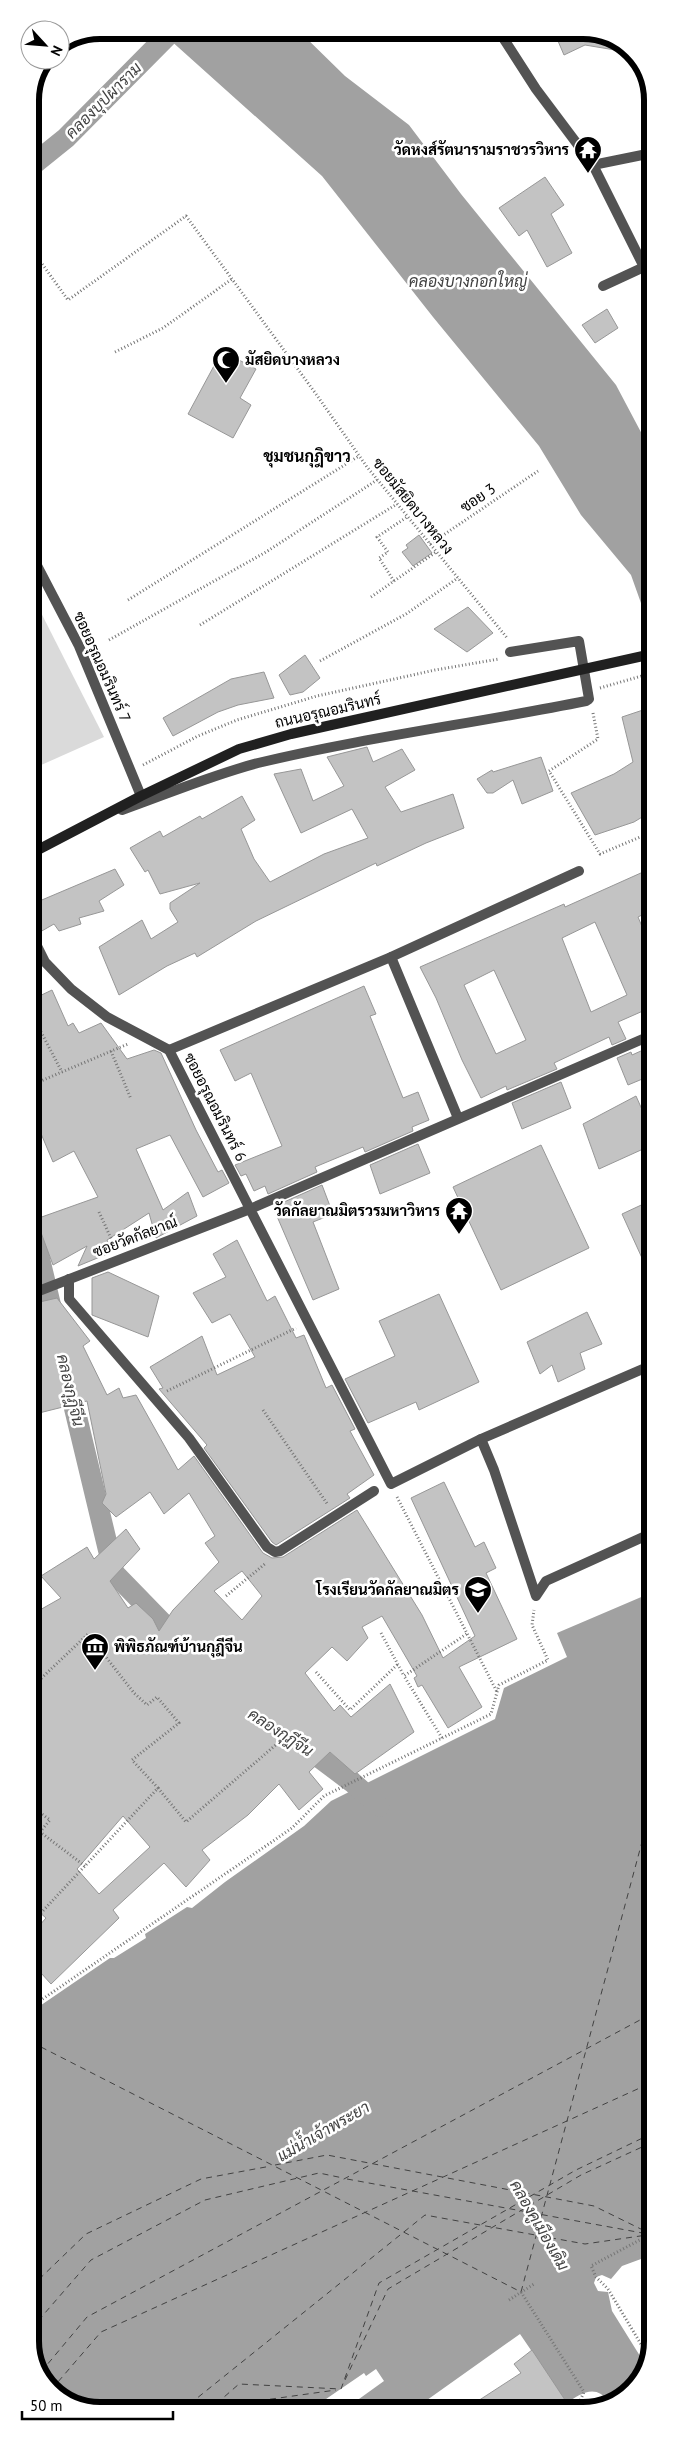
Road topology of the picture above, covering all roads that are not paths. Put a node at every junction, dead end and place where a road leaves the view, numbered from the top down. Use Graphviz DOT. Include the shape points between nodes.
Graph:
graph roads {
  1 [pos="504,39"];
  2 [pos="644,155"];
  3 [pos="593,165"];
  4 [pos="644,267"];
  5 [pos="603,286"];
  6 [pos="39,569"];
  7 [pos="510,652"];
  8 [pos="644,656"];
  9 [pos="141,796"];
  10 [pos="109,814"];
  11 [pos="39,849"];
  12 [pos="579,872"];
  13 [pos="39,951"];
  14 [pos="391,957"];
  15 [pos="644,1038"];
  16 [pos="170,1050"];
  17 [pos="458,1118"];
  18 [pos="250,1209"];
  19 [pos="66,1280"];
  20 [pos="39,1291"];
  21 [pos="644,1368"];
  22 [pos="481,1439"];
  23 [pos="374,1491"];
  24 [pos="644,1537"];
  1 -- 3 [label="street" via="536,89"];
  2 -- 3 [label="street"];
  3 -- 4 [label="street"];
  4 -- 5 [label="street"];
  6 -- 9 [label="street, ซอยอรุณอมรินทร์ 7" via="79,646"];
  7 -- 10 [label="street" via="579,641 589,696 586,701 495,720 439,726 257,764"];
  8 -- 9 [label="main road, ถนนอรุณอมรินทร์" via="291,734 239,750"];
  9 -- 10 [label="main road, ถนนอรุณอมรินทร์"];
  10 -- 11 [label="main road, ถนนอรุณอมรินทร์"];
  12 -- 14 [label="street"];
  13 -- 16 [label="street, ซอยอรุณอมรินทร์ 6" via="45,962 71,989 107,1017"];
  14 -- 16 [label="street"];
  14 -- 17 [label="street"];
  15 -- 17 [label="street, ซอยวัดกัลยาณ์"];
  16 -- 18 [label="street, ซอยอรุณอมรินทร์ 6"];
  17 -- 18 [label="street, ซอยวัดกัลยาณ์"];
  18 -- 19 [label="street, ซอยวัดกัลยาณ์"];
  18 -- 22 [label="street, ซอยอรุณอมรินทร์ 6" via="390,1484"];
  19 -- 20 [label="street, ซอยวัดกัลยาณ์"];
  19 -- 23 [label="street" via="69,1299 189,1438 267,1547 280,1551"];
  21 -- 22 [label="street"];
  22 -- 24 [label="street" via="536,1596 546,1580"];
}
